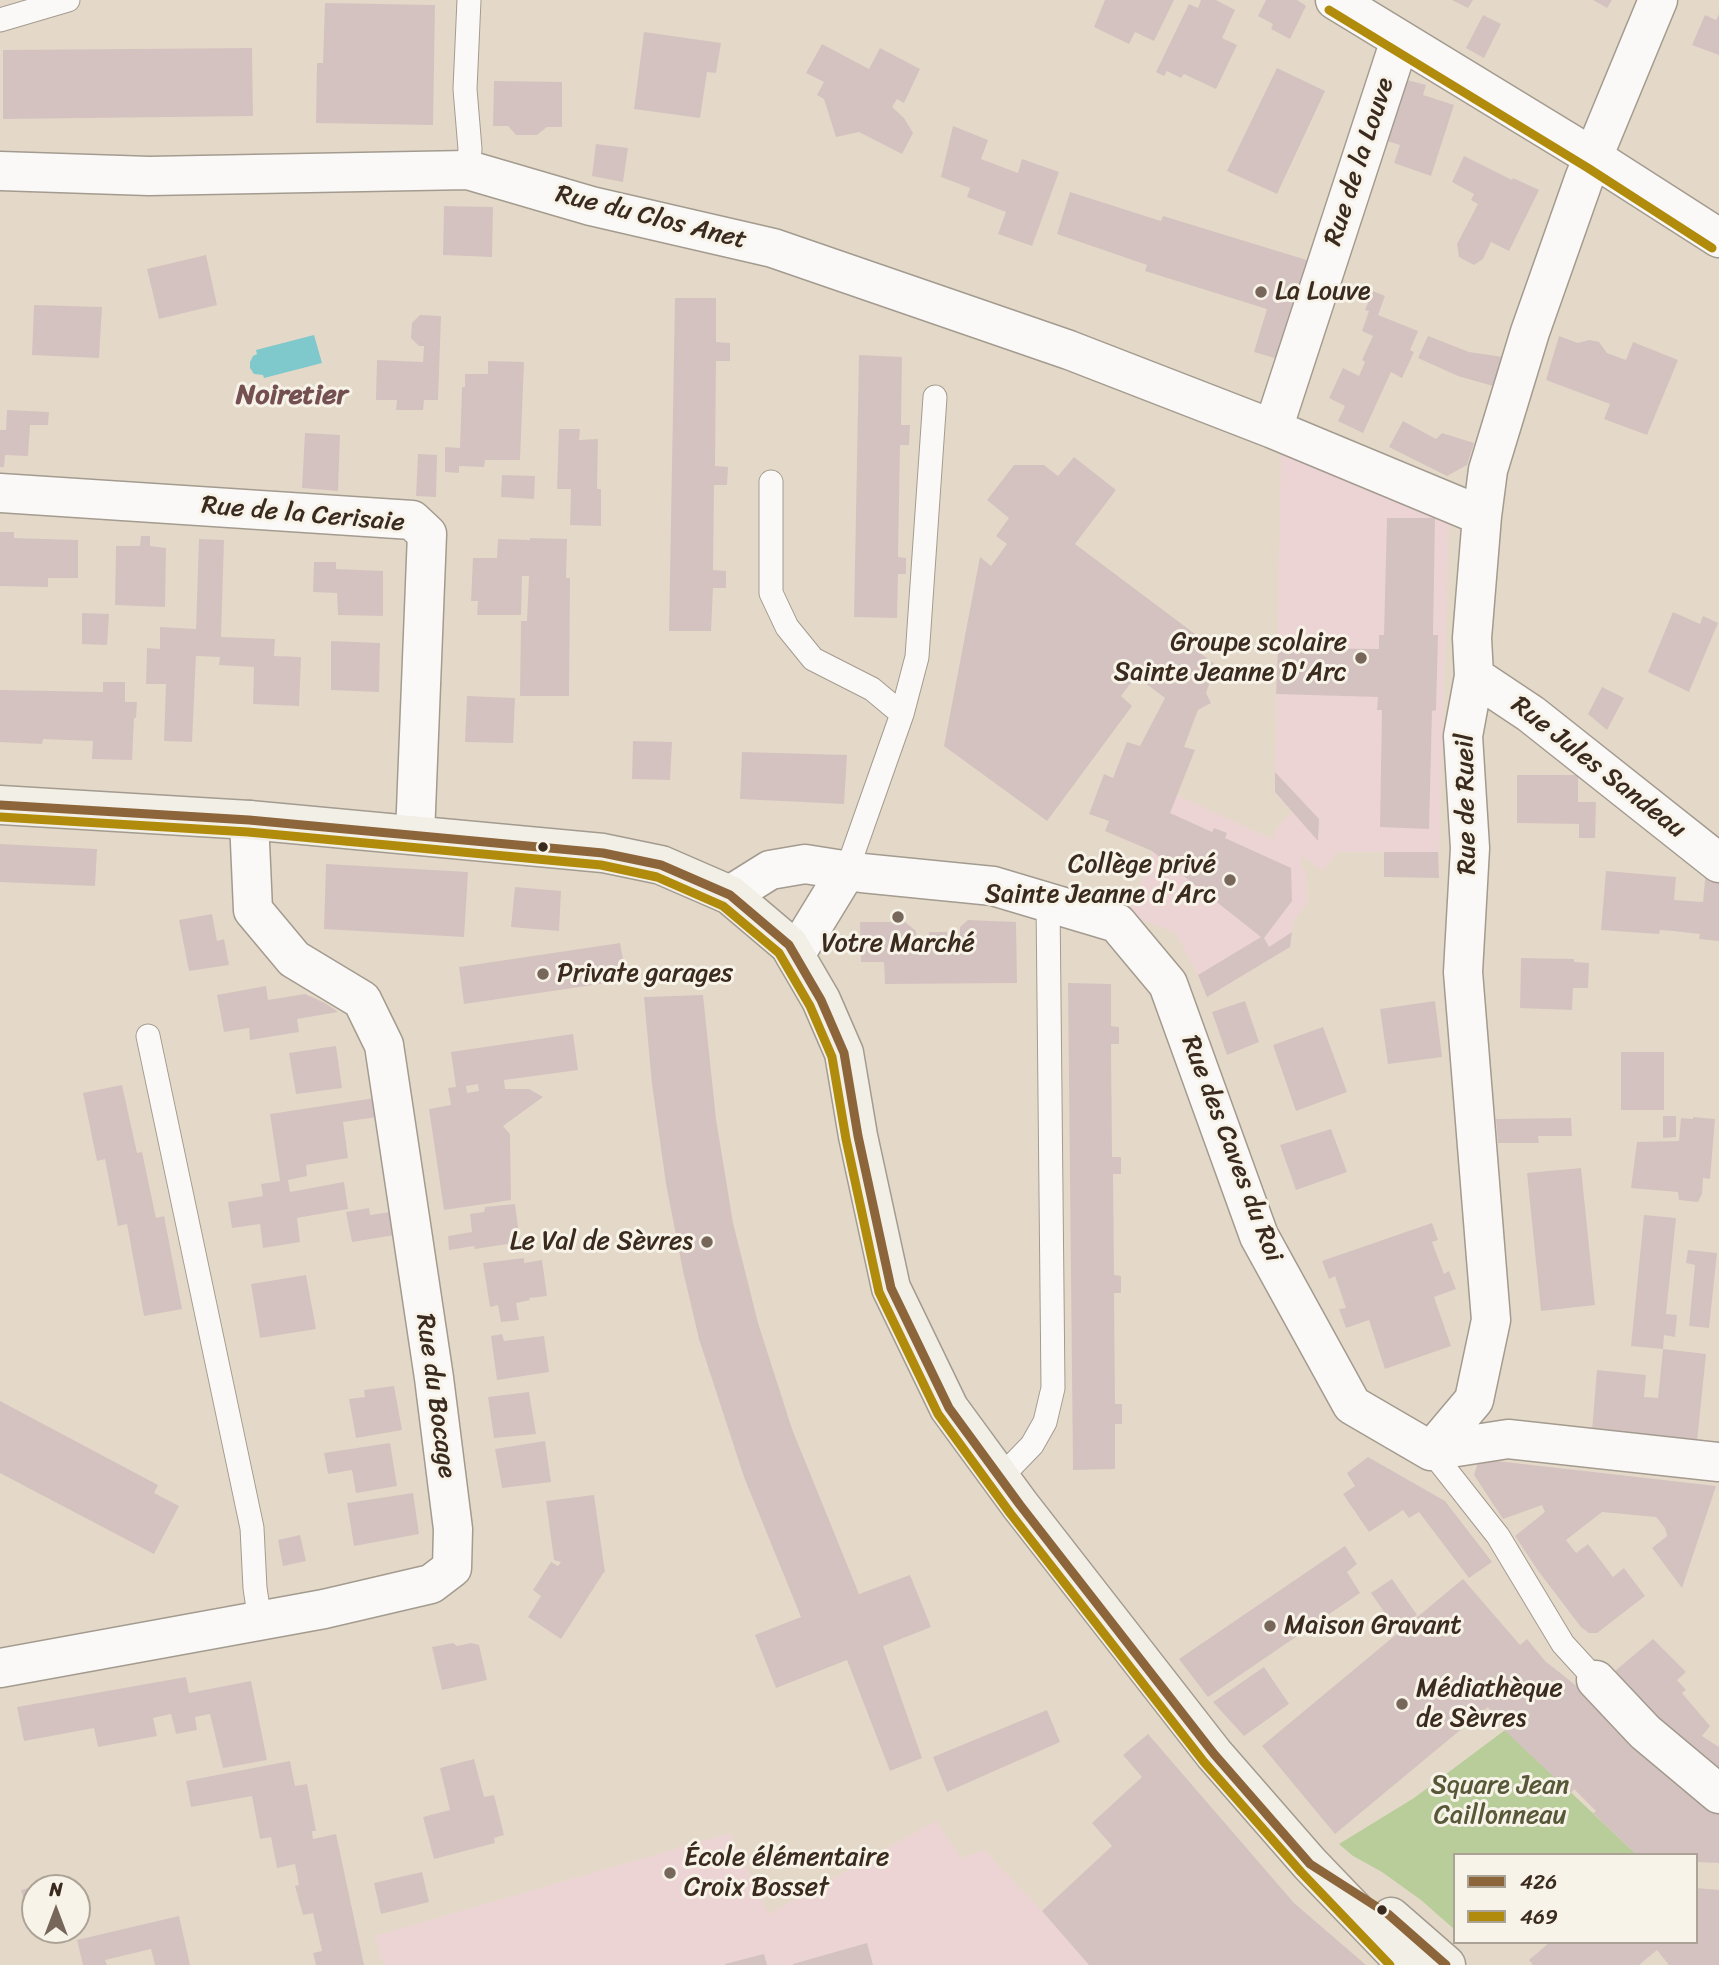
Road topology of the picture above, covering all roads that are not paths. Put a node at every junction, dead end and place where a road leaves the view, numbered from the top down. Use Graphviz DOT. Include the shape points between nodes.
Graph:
graph roads {
  1 [pos="68,0"];
  2 [pos="469,0"];
  3 [pos="1335,0"];
  4 [pos="1658,0"];
  5 [pos="0,20"];
  6 [pos="1400,40"];
  7 [pos="1594,158"];
  8 [pos="0,170"];
  9 [pos="468,170"];
  10 [pos="1719,238"];
  11 [pos="935,397"];
  12 [pos="1273,429"];
  13 [pos="771,482"];
  14 [pos="0,493"];
  15 [pos="1482,516"];
  16 [pos="1474,676"];
  17 [pos="902,714"];
  18 [pos="0,805"];
  19 [pos="249,820"];
  20 [pos="415,835"];
  21 [pos="1719,863"];
  22 [pos="847,870"];
  23 [pos="730,895"];
  24 [pos="1048,902"];
  25 [pos="795,955"];
  26 [pos="148,1036"];
  27 [pos="1431,1451"];
  28 [pos="1719,1462"];
  29 [pos="1000,1478"];
  30 [pos="260,1621"];
  31 [pos="0,1668"];
  32 [pos="1596,1680"];
  33 [pos="1719,1794"];
  34 [pos="1310,1864"];
  35 [pos="1407,1965"];
  36 [pos="1446,1965"];
  1 -- 5 [label="lane"];
  2 -- 9 [label="lane"];
  3 -- 6 [label="street"];
  4 -- 7 [label="street, Rue de Rueil"];
  6 -- 7 [label="street"];
  6 -- 12 [label="street, Rue de la Louve"];
  7 -- 10 [label="street"];
  7 -- 15 [label="street, Rue de Rueil" via="1530,332 1489,470"];
  8 -- 9 [label="street, Rue du Clos Anet" via="149,176"];
  9 -- 12 [label="street, Rue du Clos Anet" via="591,206 772,247 1069,351"];
  11 -- 17 [label="lane" via="917,657"];
  12 -- 15 [label="street"];
  13 -- 17 [label="lane" via="771,593 786,627 813,659 872,689"];
  14 -- 20 [label="street, Rue de la Cerisaie" via="412,520 428,534"];
  15 -- 16 [label="street, Rue de Rueil" via="1472,638"];
  16 -- 21 [label="street, Rue Jules Sandeau" via="1531,714"];
  16 -- 27 [label="street, Rue de Rueil" via="1463,736 1470,848 1463,972 1491,1320 1474,1400"];
  17 -- 22 [label="lane"];
  18 -- 19 [label="main road"];
  19 -- 20 [label="main road"];
  19 -- 30 [label="street, Rue du Bocage" via="253,909 294,959 362,1000 384,1045 453,1529 452,1568 431,1584"];
  20 -- 23 [label="main road" via="603,853 661,865"];
  22 -- 23 [label="street, Rue des Caves du Roi" via="804,864 770,870"];
  22 -- 24 [label="street, Rue des Caves du Roi" via="993,886"];
  22 -- 25 [label="street"];
  23 -- 25 [label="main road"];
  24 -- 27 [label="street, Rue des Caves du Roi" via="1117,923 1168,984 1259,1236 1352,1405"];
  24 -- 29 [label="lane" via="1053,1388 1045,1422 1032,1446"];
  25 -- 29 [label="main road" via="844,1053 891,1288 949,1408"];
  26 -- 30 [label="lane" via="252,1528"];
  27 -- 28 [label="street" via="1508,1439"];
  27 -- 32 [label="lane, Rue des Caves du Roi" via="1498,1536 1563,1644"];
  29 -- 34 [label="main road" via="1214,1754"];
  30 -- 31 [label="street, Rue du Bocage"];
  32 -- 33 [label="street, Rue des Caves du Roi" via="1645,1732"];
  34 -- 35 [label="main road"];
  34 -- 36 [label="main road" via="1388,1914"];
}
